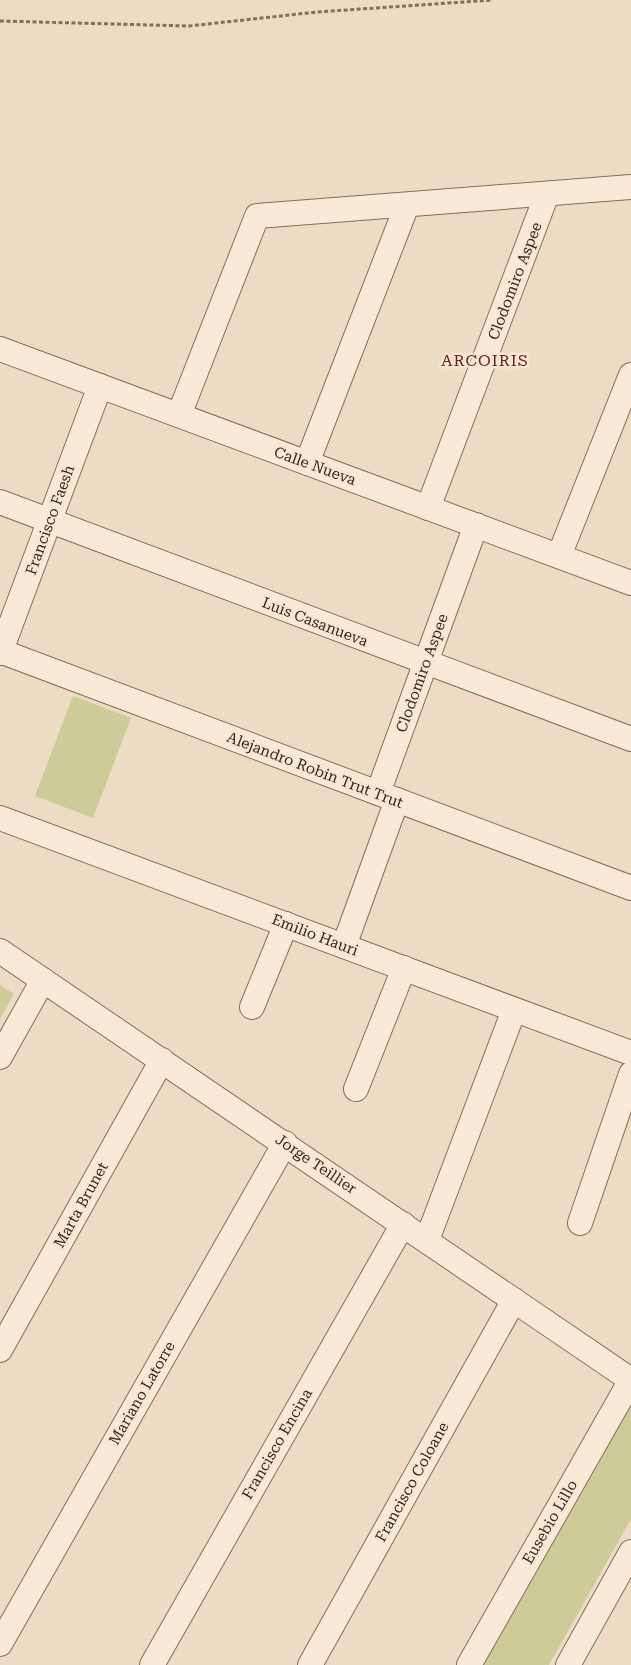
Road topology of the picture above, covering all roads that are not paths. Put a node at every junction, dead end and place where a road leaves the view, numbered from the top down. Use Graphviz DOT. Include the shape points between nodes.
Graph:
graph roads {
  1 [pos="631,186"];
  2 [pos="548,194"];
  3 [pos="407,205"];
  4 [pos="0,349"];
  5 [pos="631,374"];
  6 [pos="100,386"];
  7 [pos="179,415"];
  8 [pos="307,463"];
  9 [pos="0,502"];
  10 [pos="428,508"];
  11 [pos="49,521"];
  12 [pos="476,525"];
  13 [pos="560,556"];
  14 [pos="631,583"];
  15 [pos="0,652"];
  16 [pos="426,664"];
  17 [pos="631,739"];
  18 [pos="387,797"];
  19 [pos="0,818"];
  20 [pos="631,888"];
  21 [pos="286,924"];
  22 [pos="344,946"];
  23 [pos="0,950"];
  24 [pos="404,968"];
  25 [pos="43,980"];
  26 [pos="252,1007"];
  27 [pos="514,1010"];
  28 [pos="631,1052"];
  29 [pos="0,1057"];
  30 [pos="162,1060"];
  31 [pos="631,1074"];
  32 [pos="356,1089"];
  33 [pos="285,1143"];
  34 [pos="580,1223"];
  35 [pos="403,1224"];
  36 [pos="427,1240"];
  37 [pos="514,1300"];
  38 [pos="0,1350"];
  39 [pos="631,1380"];
  40 [pos="631,1552"];
  41 [pos="0,1644"];
  42 [pos="152,1665"];
  43 [pos="310,1665"];
  44 [pos="469,1665"];
  45 [pos="568,1665"];
  1 -- 2 [label="street"];
  2 -- 3 [label="street"];
  2 -- 10 [label="street, Clodomiro Aspee"];
  3 -- 7 [label="street" via="257,216"];
  3 -- 8 [label="street"];
  4 -- 6 [label="street, Calle Nueva"];
  5 -- 13 [label="street"];
  6 -- 7 [label="street, Calle Nueva"];
  6 -- 11 [label="street, Francisco Faesh"];
  7 -- 8 [label="street, Calle Nueva"];
  8 -- 10 [label="street, Calle Nueva"];
  9 -- 11 [label="street, Luis Casanueva"];
  10 -- 12 [label="street, Calle Nueva"];
  11 -- 15 [label="street, Francisco Faesh"];
  11 -- 16 [label="street, Luis Casanueva"];
  12 -- 13 [label="street, Calle Nueva"];
  12 -- 16 [label="street, Clodomiro Aspee"];
  13 -- 14 [label="street, Calle Nueva"];
  15 -- 18 [label="street, Alejandro Robin Trut Trut"];
  16 -- 17 [label="street, Luis Casanueva"];
  16 -- 18 [label="street, Clodomiro Aspee"];
  18 -- 20 [label="street, Alejandro Robin Trut Trut"];
  18 -- 22 [label="street, Clodomiro Aspee"];
  19 -- 21 [label="street, Emilio Hauri"];
  21 -- 22 [label="street, Emilio Hauri"];
  21 -- 26 [label="street"];
  22 -- 24 [label="street, Emilio Hauri"];
  23 -- 25 [label="street, Jorge Teillier"];
  24 -- 27 [label="street, Emilio Hauri"];
  24 -- 32 [label="street"];
  25 -- 29 [label="street"];
  25 -- 30 [label="street, Jorge Teillier"];
  27 -- 28 [label="street, Emilio Hauri"];
  27 -- 36 [label="street"];
  30 -- 33 [label="street, Jorge Teillier"];
  30 -- 38 [label="street, Marta Brunet"];
  31 -- 34 [label="street"];
  33 -- 35 [label="street, Jorge Teillier"];
  33 -- 41 [label="street, Mariano Latorre"];
  35 -- 36 [label="street, Jorge Teillier"];
  35 -- 42 [label="street, Francisco Encina"];
  36 -- 37 [label="street, Jorge Teillier"];
  37 -- 39 [label="street, Jorge Teillier"];
  37 -- 43 [label="street, Francisco Coloane"];
  39 -- 44 [label="street, Eusebio Lillo"];
  40 -- 45 [label="street"];
}
